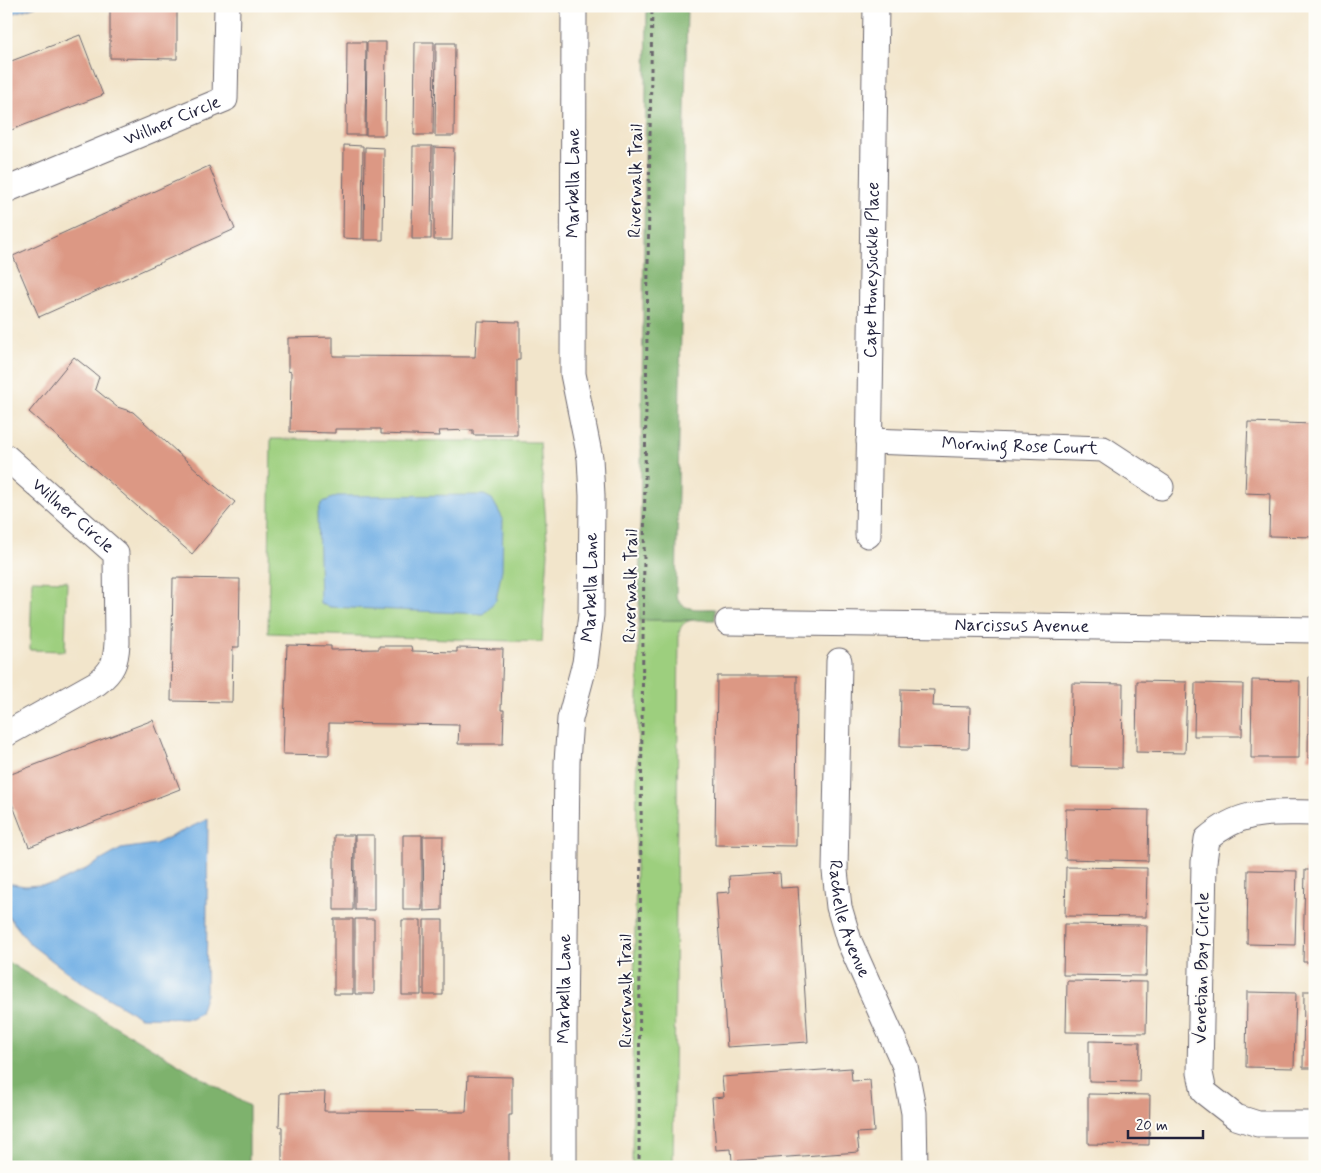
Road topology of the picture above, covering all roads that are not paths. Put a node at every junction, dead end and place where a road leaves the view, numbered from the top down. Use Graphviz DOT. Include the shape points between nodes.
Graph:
graph roads {
  1 [pos="227,6"];
  2 [pos="574,6"];
  3 [pos="876,6"];
  4 [pos="6,190"];
  5 [pos="869,441"];
  6 [pos="6,457"];
  7 [pos="1161,487"];
  8 [pos="868,535"];
  9 [pos="728,622"];
  10 [pos="1315,630"];
  11 [pos="839,661"];
  12 [pos="6,734"];
  13 [pos="1315,813"];
  14 [pos="1315,1124"];
  15 [pos="564,1167"];
  16 [pos="915,1167"];
  1 -- 4 [label="street, Willner Circle" via="225,99"];
  2 -- 15 [label="street, Marbella Lane" via="573,374 590,458 592,496 591,605 585,663 570,719 568,762"];
  3 -- 5 [label="street, Cape Honeysuckle Place"];
  5 -- 7 [label="street, Morning Rose Court" via="1103,449"];
  5 -- 8 [label="street, Cape Honeysuckle Place"];
  6 -- 12 [label="street, Willner Circle" via="116,554 117,643 116,658 109,674"];
  9 -- 10 [label="street, Narcissus Avenue"];
  11 -- 16 [label="street, Rachelle Avenue" via="834,871 839,907 849,941 905,1066 914,1113"];
  13 -- 14 [label="street, Venetian Bay Circle" via="1266,813 1238,819 1207,839 1200,1073 1204,1092 1236,1117 1258,1124"];
}
